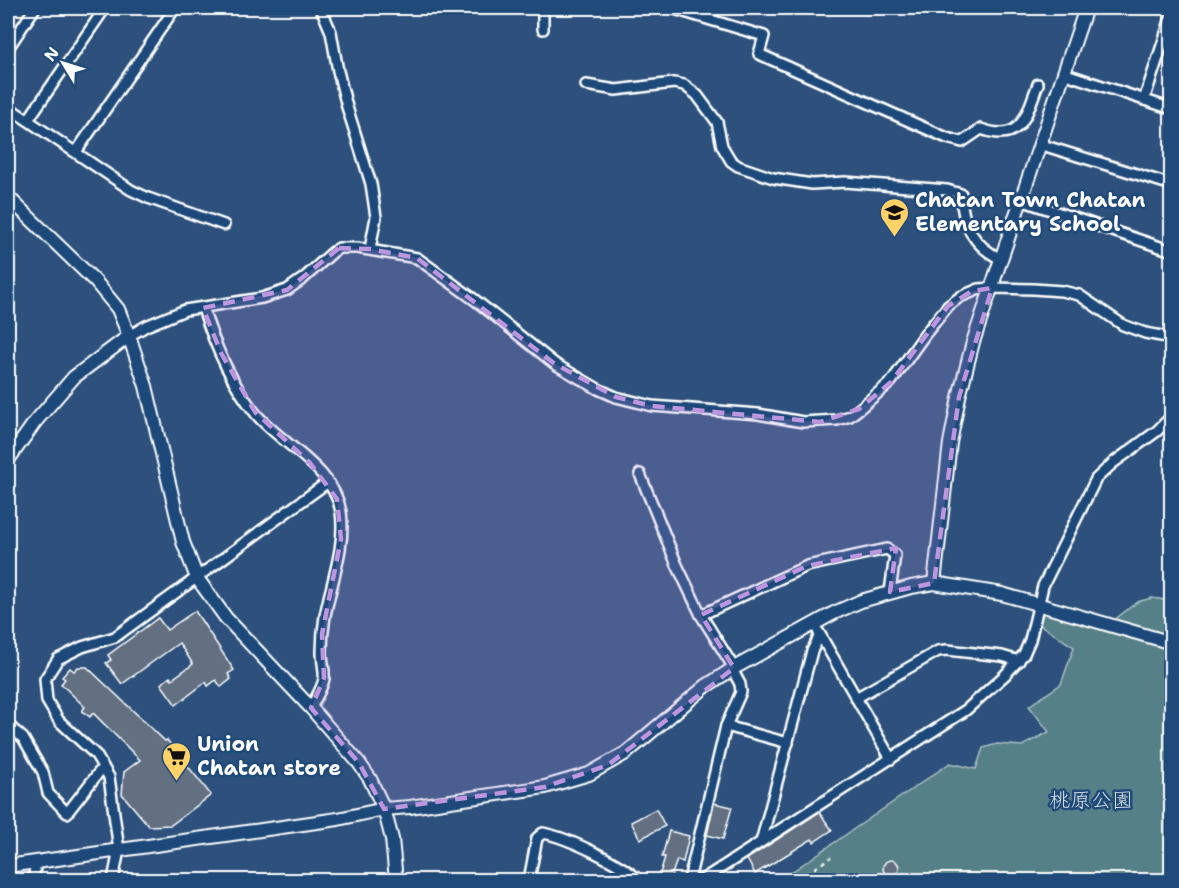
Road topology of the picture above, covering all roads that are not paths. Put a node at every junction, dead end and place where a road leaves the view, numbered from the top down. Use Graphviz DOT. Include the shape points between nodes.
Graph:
graph roads {
  1 [pos="35,8"];
  2 [pos="105,8"];
  3 [pos="175,8"];
  4 [pos="321,8"];
  5 [pos="543,8"];
  6 [pos="671,8"];
  7 [pos="1086,8"];
  8 [pos="1172,15"];
  9 [pos="543,29"];
  10 [pos="8,48"];
  11 [pos="1063,73"];
  12 [pos="1038,84"];
  13 [pos="586,85"];
  14 [pos="1144,100"];
  15 [pos="8,107"];
  16 [pos="1172,109"];
  17 [pos="28,120"];
  18 [pos="1039,144"];
  19 [pos="76,152"];
  20 [pos="1172,185"];
  21 [pos="8,197"];
  22 [pos="1021,200"];
  23 [pos="224,225"];
  24 [pos="370,249"];
  25 [pos="1172,251"];
  26 [pos="1001,259"];
  27 [pos="992,288"];
  28 [pos="203,308"];
  29 [pos="129,336"];
  30 [pos="1172,338"];
  31 [pos="1172,416"];
  32 [pos="8,460"];
  33 [pos="640,474"];
  34 [pos="328,482"];
  35 [pos="197,578"];
  36 [pos="934,583"];
  37 [pos="890,592"];
  38 [pos="1038,603"];
  39 [pos="701,615"];
  40 [pos="817,630"];
  41 [pos="1172,643"];
  42 [pos="1020,660"];
  43 [pos="733,668"];
  44 [pos="856,698"];
  45 [pos="310,708"];
  46 [pos="8,725"];
  47 [pos="726,726"];
  48 [pos="788,743"];
  49 [pos="891,759"];
  50 [pos="103,767"];
  51 [pos="384,808"];
  52 [pos="761,842"];
  53 [pos="119,850"];
  54 [pos="36,862"];
  55 [pos="8,866"];
  56 [pos="33,880"];
  57 [pos="113,880"];
  58 [pos="396,880"];
  59 [pos="529,880"];
  60 [pos="639,880"];
  61 [pos="689,880"];
  62 [pos="702,880"];
  1 -- 10 [label="street"];
  2 -- 17 [label="street"];
  3 -- 19 [label="street"];
  4 -- 24 [label="street" via="332,32 347,106 371,184 376,217"];
  5 -- 9 [label="street"];
  6 -- 12 [label="street" via="764,36 759,54 962,142 981,129 1001,134 1013,131 1022,121"];
  7 -- 11 [label="street"];
  8 -- 14 [label="street"];
  11 -- 14 [label="street"];
  11 -- 18 [label="street"];
  13 -- 26 [label="street" via="616,90 684,85 697,95 717,122 722,146 731,161 773,178 961,194 966,226 984,249"];
  14 -- 16 [label="street"];
  15 -- 17 [label="street"];
  17 -- 19 [label="street"];
  18 -- 20 [label="street"];
  18 -- 22 [label="street"];
  19 -- 23 [label="street" via="140,194"];
  21 -- 29 [label="street" via="106,293 118,309"];
  22 -- 25 [label="street"];
  22 -- 26 [label="street"];
  24 -- 27 [label="street" via="417,258 555,364 616,397 652,406 758,414 803,422 850,416 891,382 948,306 972,291"];
  24 -- 28 [label="street" via="339,248 287,290"];
  26 -- 27 [label="street"];
  27 -- 30 [label="street" via="1079,295 1123,325"];
  27 -- 36 [label="street" via="959,397"];
  28 -- 29 [label="street" via="185,310"];
  28 -- 34 [label="street" via="210,331 255,412"];
  29 -- 32 [label="street" via="68,383"];
  29 -- 35 [label="street" via="146,386 183,542"];
  31 -- 38 [label="street" via="1096,479 1055,559"];
  33 -- 39 [label="street"];
  34 -- 35 [label="street"];
  34 -- 45 [label="street" via="340,510 341,539 322,634 324,678"];
  35 -- 45 [label="street" via="226,618"];
  35 -- 50 [label="street" via="115,637 58,659 45,679 47,701 59,721 96,755"];
  36 -- 37 [label="street"];
  36 -- 38 [label="street"];
  37 -- 39 [label="street" via="895,555 887,549 807,566"];
  37 -- 40 [label="street" via="834,614"];
  38 -- 41 [label="street"];
  38 -- 42 [label="street" via="1030,640"];
  39 -- 43 [label="street"];
  40 -- 43 [label="street"];
  40 -- 44 [label="street"];
  40 -- 48 [label="street"];
  42 -- 44 [label="street" via="938,651"];
  42 -- 49 [label="street" via="966,710"];
  43 -- 47 [label="street" via="741,692"];
  43 -- 51 [label="street" via="626,753 589,774 545,787"];
  44 -- 49 [label="street"];
  45 -- 51 [label="street" via="359,763"];
  46 -- 50 [label="street" via="23,738 43,771 48,793 67,813"];
  47 -- 48 [label="street"];
  47 -- 61 [label="street"];
  48 -- 52 [label="street"];
  49 -- 52 [label="street"];
  50 -- 53 [label="street" via="109,777"];
  51 -- 53 [label="street" via="338,819"];
  51 -- 58 [label="street"];
  52 -- 62 [label="street"];
  53 -- 54 [label="street"];
  53 -- 57 [label="street"];
  54 -- 55 [label="street"];
  54 -- 56 [label="street"];
  59 -- 60 [label="street" via="537,838 543,833 617,865"];
}
